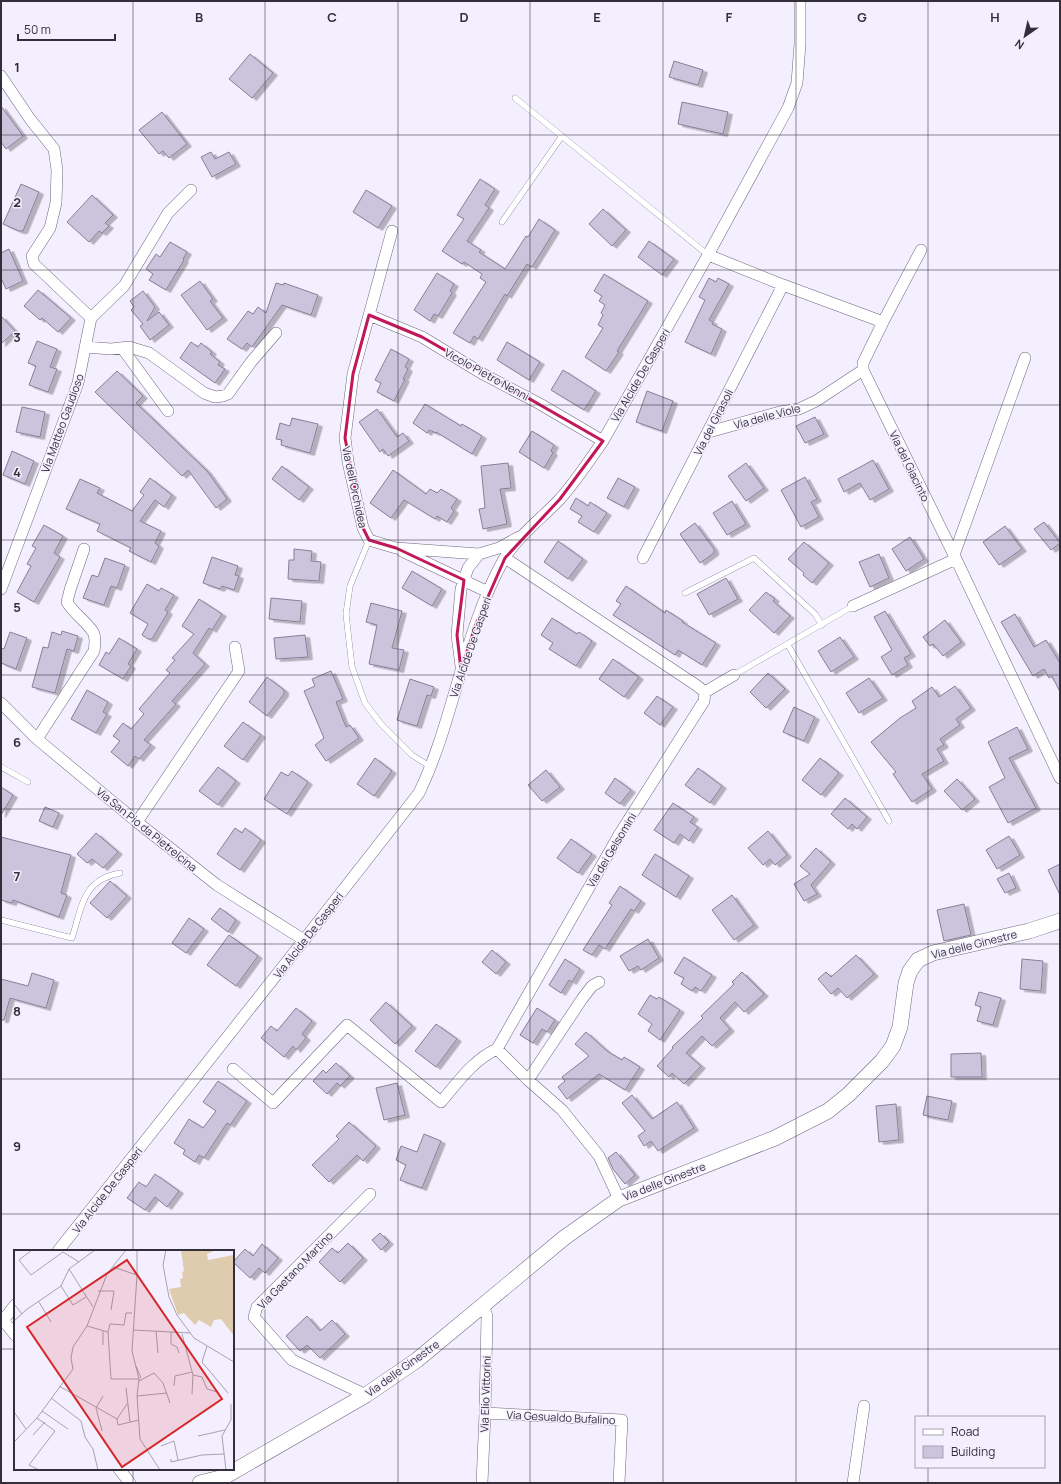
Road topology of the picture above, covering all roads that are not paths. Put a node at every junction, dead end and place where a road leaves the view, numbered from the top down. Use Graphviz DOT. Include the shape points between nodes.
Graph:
graph roads {
  1 [pos="800,1"];
  2 [pos="1,76"];
  3 [pos="515,98"];
  4 [pos="562,136"];
  5 [pos="190,190"];
  6 [pos="502,222"];
  7 [pos="392,230"];
  8 [pos="921,250"];
  9 [pos="708,255"];
  10 [pos="783,285"];
  11 [pos="369,315"];
  12 [pos="91,318"];
  13 [pos="883,322"];
  14 [pos="276,333"];
  15 [pos="85,347"];
  16 [pos="122,348"];
  17 [pos="1025,358"];
  18 [pos="863,370"];
  19 [pos="168,411"];
  20 [pos="709,432"];
  21 [pos="602,440"];
  22 [pos="523,535"];
  23 [pos="369,540"];
  24 [pos="396,548"];
  25 [pos="84,549"];
  26 [pos="479,554"];
  27 [pos="955,557"];
  28 [pos="505,558"];
  29 [pos="643,558"];
  30 [pos="464,580"];
  31 [pos="1,589"];
  32 [pos="488,592"];
  33 [pos="685,593"];
  34 [pos="854,606"];
  35 [pos="822,625"];
  36 [pos="788,645"];
  37 [pos="235,647"];
  38 [pos="461,670"];
  39 [pos="734,676"];
  40 [pos="705,692"];
  41 [pos="1,703"];
  42 [pos="37,739"];
  43 [pos="1,767"];
  44 [pos="431,767"];
  45 [pos="1060,778"];
  46 [pos="28,782"];
  47 [pos="889,821"];
  48 [pos="137,822"];
  49 [pos="120,873"];
  50 [pos="1,920"];
  51 [pos="1060,921"];
  52 [pos="304,940"];
  53 [pos="599,982"];
  54 [pos="497,1049"];
  55 [pos="233,1069"];
  56 [pos="528,1080"];
  57 [pos="370,1194"];
  58 [pos="619,1199"];
  59 [pos="59,1250"];
  60 [pos="483,1305"];
  61 [pos="14,1306"];
  62 [pos="2,1322"];
  63 [pos="14,1334"];
  64 [pos="366,1395"];
  65 [pos="864,1406"];
  66 [pos="485,1413"];
  67 [pos="120,1470"];
  68 [pos="130,1483"];
  69 [pos="200,1483"];
  70 [pos="482,1483"];
  71 [pos="619,1483"];
  72 [pos="853,1483"];
  1 -- 9 [label="street, Via Alcide De Gasperi" via="797,83 788,108"];
  2 -- 12 [label="street" via="54,149 57,170 56,203 50,228 32,256 34,264"];
  3 -- 4 [label="lane"];
  4 -- 6 [label="lane"];
  4 -- 9 [label="lane"];
  5 -- 12 [label="street" via="168,214 124,286"];
  7 -- 11 [label="street, Via dell'Orchidea"];
  8 -- 13 [label="street"];
  9 -- 10 [label="street"];
  9 -- 21 [label="street, Via Alcide De Gasperi"];
  10 -- 13 [label="street"];
  10 -- 20 [label="street, Via dei Girasoli"];
  11 -- 21 [label="street, Vicolo Pietro Nenni" via="422,337"];
  11 -- 23 [label="street, Via dell'Orchidea" via="353,374 345,438 363,528"];
  12 -- 15 [label="street, Via Matteo Gaudioso"];
  13 -- 18 [label="street" via="863,363"];
  14 -- 16 [label="street" via="228,394 215,397 204,393 149,353 129,347"];
  15 -- 16 [label="street"];
  15 -- 31 [label="street, Via Matteo Gaudioso" via="78,383"];
  16 -- 19 [label="street"];
  17 -- 27 [label="street"];
  18 -- 20 [label="street, Via delle Viole" via="816,401 799,409"];
  18 -- 27 [label="street, Via del Giacinto"];
  20 -- 29 [label="street, Via dei Girasoli"];
  21 -- 22 [label="street, Via Alcide De Gasperi" via="584,469 560,499"];
  22 -- 26 [label="street, Via dell'Orchidea" via="499,548"];
  22 -- 28 [label="street, Via Alcide De Gasperi"];
  23 -- 24 [label="street, Via dell'Orchidea"];
  23 -- 44 [label="lane" via="350,586 346,614 352,667 365,703 381,724 412,755"];
  24 -- 26 [label="street, Via dell'Orchidea"];
  24 -- 30 [label="street"];
  25 -- 42 [label="street" via="67,602 72,611 93,632 96,643 94,651"];
  26 -- 30 [label="street" via="468,568"];
  27 -- 34 [label="street"];
  27 -- 45 [label="street, Via del Giacinto"];
  28 -- 32 [label="street, Via Alcide De Gasperi"];
  28 -- 40 [label="street"];
  30 -- 32 [label="street"];
  30 -- 38 [label="street" via="457,635"];
  32 -- 38 [label="street, Via Alcide De Gasperi"];
  33 -- 35 [label="lane" via="754,558 815,614"];
  34 -- 35 [label="lane"];
  35 -- 36 [label="lane"];
  36 -- 39 [label="lane"];
  36 -- 47 [label="lane"];
  37 -- 48 [label="street" via="239,671"];
  38 -- 44 [label="street, Via Alcide De Gasperi"];
  39 -- 40 [label="street"];
  40 -- 54 [label="street, Via dei Gelsomini" via="704,701 619,835"];
  41 -- 42 [label="street, Via San Pio da Pietrelcina"];
  42 -- 48 [label="street, Via San Pio da Pietrelcina"];
  43 -- 46 [label="lane"];
  44 -- 52 [label="street, Via Alcide De Gasperi" via="419,793"];
  48 -- 52 [label="street, Via San Pio da Pietrelcina" via="217,885"];
  49 -- 50 [label="lane" via="111,874 93,884 86,894 72,938"];
  51 -- 58 [label="street, Via delle Ginestre" via="1029,931 933,953 918,960 910,971 906,983 900,1028 893,1046 882,1061 828,1111 775,1138"];
  52 -- 59 [label="street, Via Alcide De Gasperi"];
  53 -- 56 [label="street" via="582,998"];
  54 -- 55 [label="street" via="474,1064 441,1102 347,1025 273,1103"];
  54 -- 56 [label="street"];
  56 -- 58 [label="street" via="562,1110 599,1156"];
  57 -- 64 [label="street, Via Gaetano Martino" via="257,1307 254,1317 292,1360"];
  58 -- 60 [label="street, Via delle Ginestre" via="564,1238"];
  60 -- 64 [label="street, Via delle Ginestre" via="417,1360"];
  60 -- 66 [label="street, Via Elio Vittorini" via="487,1316"];
  61 -- 62 [label="street"];
  62 -- 63 [label="street"];
  64 -- 69 [label="street, Via delle Ginestre" via="224,1477"];
  65 -- 72 [label="street"];
  66 -- 70 [label="street, Via Elio Vittorini"];
  66 -- 71 [label="street, Via Gesualdo Bufalino" via="622,1420"];
  67 -- 68 [label="street"];
}
